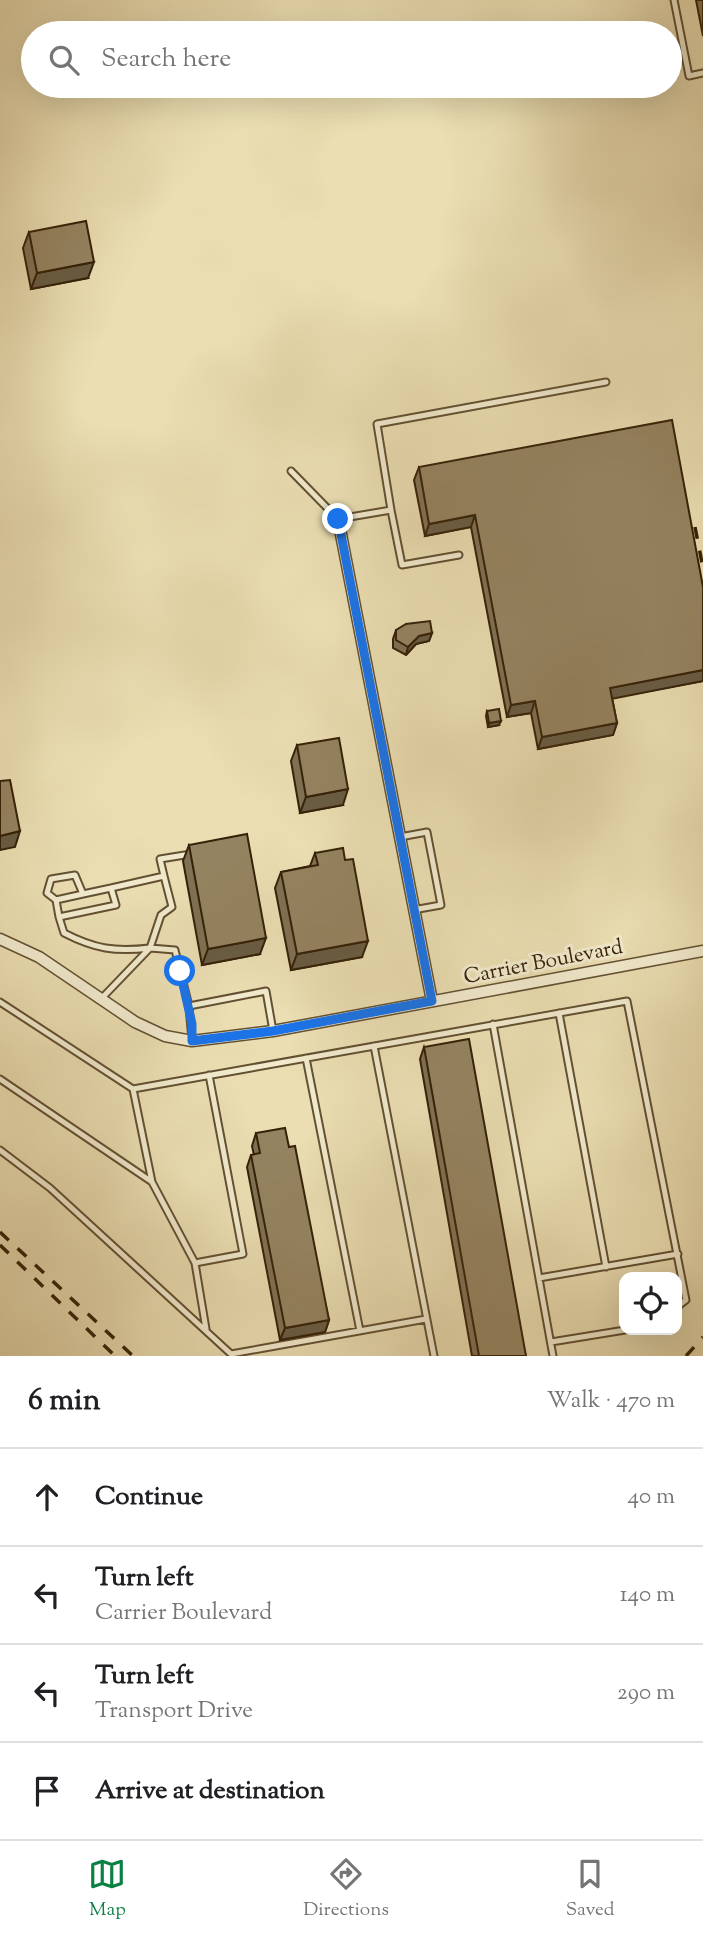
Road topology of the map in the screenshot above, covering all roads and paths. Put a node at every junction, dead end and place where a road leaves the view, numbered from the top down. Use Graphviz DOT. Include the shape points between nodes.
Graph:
graph roads {
  1 [pos="674,0"];
  2 [pos="678,21"];
  3 [pos="682,41"];
  4 [pos="703,73"];
  5 [pos="606,382"];
  6 [pos="291,471"];
  7 [pos="391,510"];
  8 [pos="338,519"];
  9 [pos="459,555"];
  10 [pos="399,837"];
  11 [pos="192,853"];
  12 [pos="164,876"];
  13 [pos="111,888"];
  14 [pos="83,894"];
  15 [pos="56,900"];
  16 [pos="413,910"];
  17 [pos="59,917"];
  18 [pos="0,939"];
  19 [pos="150,948"];
  20 [pos="703,951"];
  21 [pos="101,999"];
  22 [pos="432,1001"];
  23 [pos="0,1002"];
  24 [pos="189,1006"];
  25 [pos="559,1013"];
  26 [pos="493,1024"];
  27 [pos="273,1031"];
  28 [pos="192,1041"];
  29 [pos="374,1046"];
  30 [pos="306,1058"];
  31 [pos="209,1075"];
  32 [pos="0,1079"];
  33 [pos="133,1089"];
  34 [pos="0,1150"];
  35 [pos="152,1182"];
  36 [pos="678,1254"];
  37 [pos="195,1262"];
  38 [pos="606,1267"];
  39 [pos="681,1272"];
  40 [pos="682,1277"];
  41 [pos="539,1278"];
  42 [pos="682,1303"];
  43 [pos="426,1319"];
  44 [pos="206,1329"];
  45 [pos="360,1331"];
  46 [pos="619,1331"];
  47 [pos="551,1342"];
  48 [pos="232,1355"];
  49 [pos="434,1356"];
  50 [pos="553,1356"];
  1 -- 2 [label="lane"];
  3 -- 4 [label="lane" via="689,76"];
  5 -- 7 [label="lane" via="377,424"];
  6 -- 8 [label="lane"];
  7 -- 8 [label="lane"];
  7 -- 9 [label="lane" via="402,565"];
  8 -- 10 [label="street"];
  10 -- 16 [label="street"];
  10 -- 16 [label="lane" via="427,832 439,894 441,905"];
  11 -- 12 [label="lane" via="160,859"];
  12 -- 13 [label="lane"];
  12 -- 19 [label="lane" via="172,907 161,915"];
  13 -- 14 [label="lane"];
  13 -- 17 [label="lane" via="116,905"];
  14 -- 15 [label="lane"];
  14 -- 15 [label="lane" via="75,875 51,879 47,893"];
  15 -- 17 [label="lane"];
  16 -- 22 [label="street"];
  17 -- 19 [label="lane" via="64,933 90,947"];
  18 -- 21 [label="street, Carrier Boulevard" via="38,957"];
  19 -- 21 [label="lane"];
  19 -- 24 [label="lane" via="175,950"];
  20 -- 22 [label="street, Carrier Boulevard"];
  21 -- 28 [label="street, Carrier Boulevard" via="165,1036"];
  22 -- 27 [label="street, Carrier Boulevard"];
  23 -- 33 [label="lane"];
  24 -- 27 [label="lane" via="266,991"];
  24 -- 28 [label="lane"];
  25 -- 26 [label="lane"];
  25 -- 36 [label="lane" via="627,1001"];
  25 -- 38 [label="lane"];
  26 -- 29 [label="lane"];
  26 -- 41 [label="lane"];
  27 -- 28 [label="street, Carrier Boulevard"];
  29 -- 30 [label="lane"];
  29 -- 43 [label="lane"];
  30 -- 31 [label="lane"];
  30 -- 45 [label="lane"];
  31 -- 33 [label="lane"];
  31 -- 37 [label="lane" via="243,1254"];
  32 -- 35 [label="lane"];
  33 -- 35 [label="lane"];
  34 -- 44 [label="lane" via="50,1188"];
  35 -- 37 [label="lane"];
  36 -- 38 [label="lane"];
  36 -- 39 [label="lane"];
  37 -- 44 [label="lane"];
  38 -- 41 [label="lane"];
  40 -- 42 [label="lane" via="686,1300"];
  41 -- 47 [label="lane"];
  43 -- 45 [label="lane"];
  43 -- 49 [label="lane"];
  44 -- 48 [label="lane"];
  45 -- 48 [label="lane"];
  46 -- 47 [label="lane"];
  47 -- 50 [label="lane"];
}
